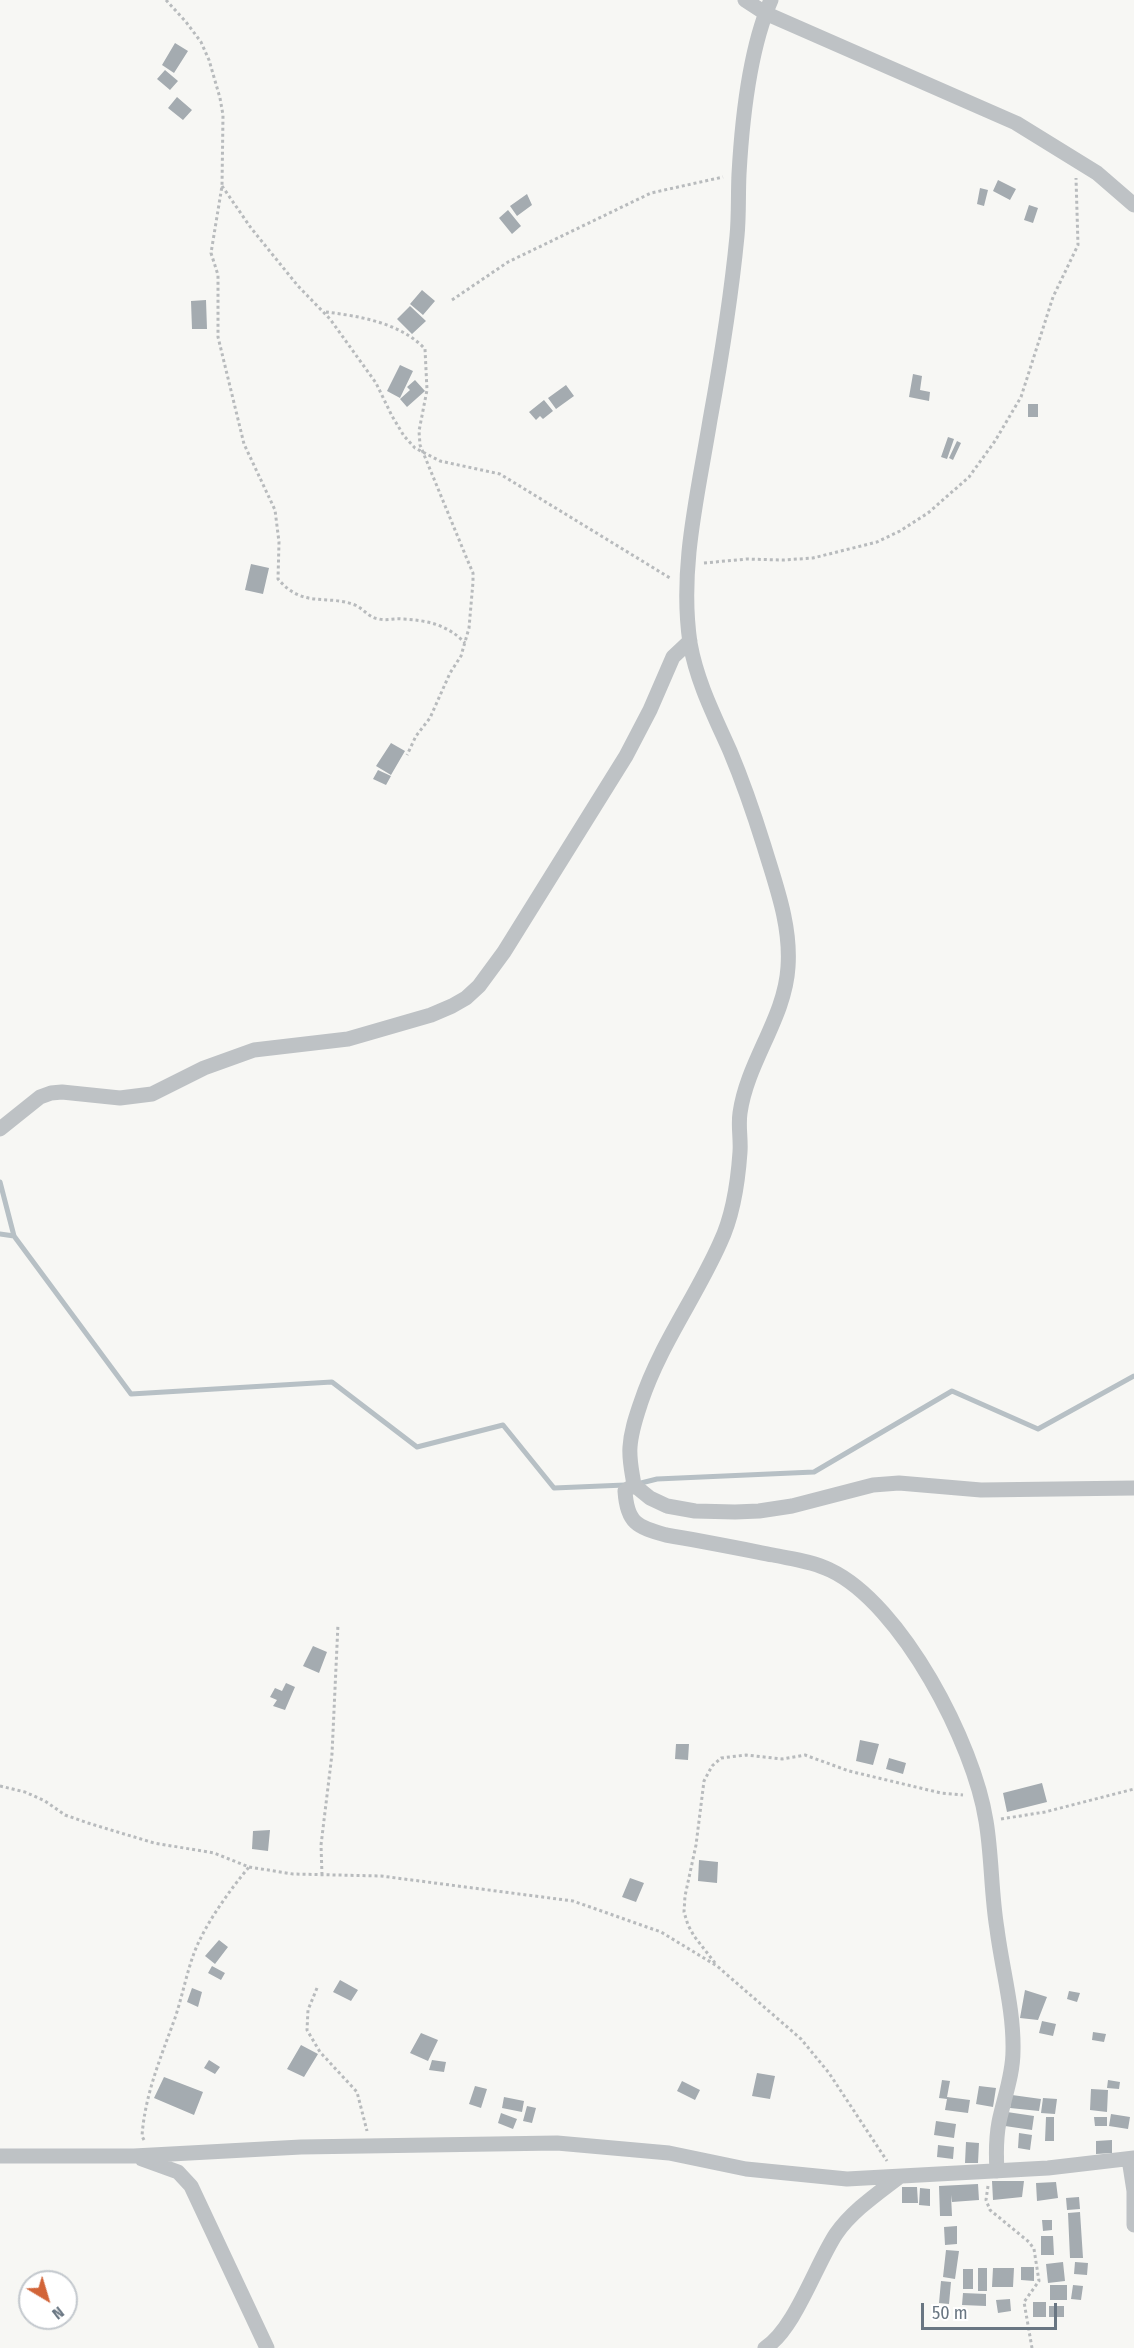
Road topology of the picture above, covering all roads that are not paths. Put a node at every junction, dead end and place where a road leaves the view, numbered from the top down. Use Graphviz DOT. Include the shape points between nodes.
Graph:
graph roads {
  1 [pos="745,0"];
  2 [pos="768,6"];
  3 [pos="1134,205"];
  4 [pos="690,641"];
  5 [pos="0,1129"];
  6 [pos="634,1485"];
  7 [pos="1134,1488"];
  8 [pos="0,2156"];
  9 [pos="134,2156"];
  10 [pos="1132,2158"];
  11 [pos="997,2171"];
  12 [pos="899,2177"];
  13 [pos="1134,2225"];
  14 [pos="267,2348"];
  15 [pos="765,2348"];
  1 -- 2 [label="street"];
  2 -- 3 [label="street" via="1016,123 1115,186"];
  2 -- 4 [label="street" via="746,93 735,248 688,564"];
  4 -- 5 [label="street" via="673,657 626,756 504,952 466,998 431,1015 348,1039 254,1050 204,1068 152,1094 120,1098 51,1093 40,1097"];
  4 -- 6 [label="street" via="704,694 750,803 783,907 788,970 740,1113 740,1153 722,1240 669,1337 633,1427 630,1457"];
  6 -- 7 [label="street" via="666,1506 735,1512 770,1509 873,1485 981,1490"];
  6 -- 11 [label="street" via="625,1491 626,1502 631,1518 644,1528 805,1562 829,1569 853,1584 902,1638 949,1710 986,1821 993,1905 1013,2031 1010,2078 998,2124"];
  8 -- 9 [label="street"];
  9 -- 12 [label="street" via="258,2148 525,2142 690,2156 746,2169 814,2177"];
  9 -- 14 [label="street" via="178,2172 191,2186"];
  10 -- 11 [label="street"];
  10 -- 13 [label="street"];
  11 -- 12 [label="street"];
  12 -- 15 [label="street" via="836,2234 784,2329"];
}
